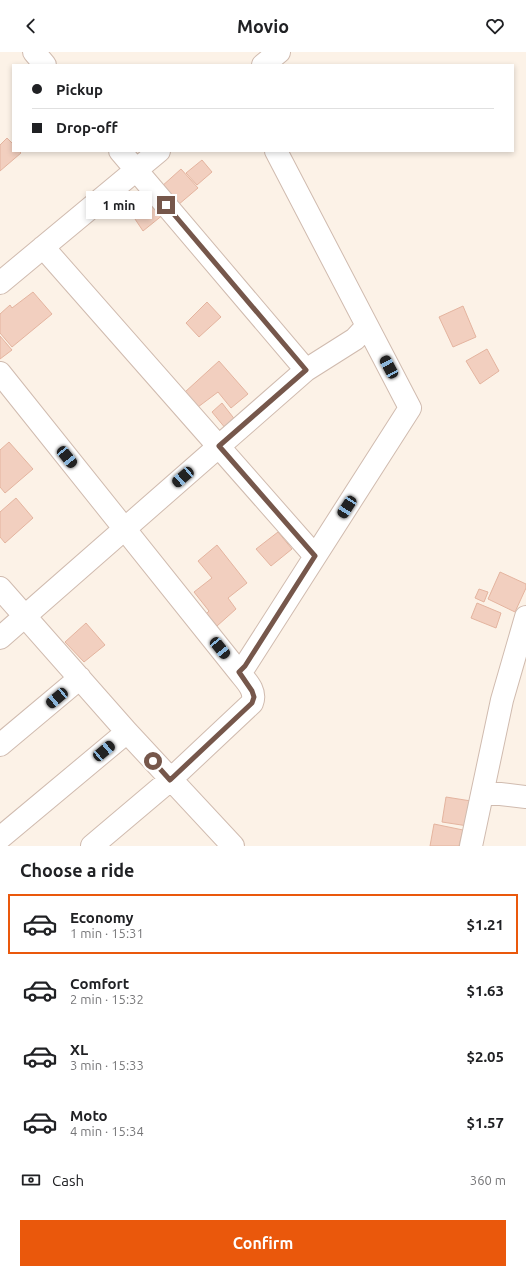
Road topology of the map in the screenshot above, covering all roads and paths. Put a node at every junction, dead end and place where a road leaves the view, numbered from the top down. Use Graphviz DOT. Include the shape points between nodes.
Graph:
graph roads {
  1 [pos="34,52"];
  2 [pos="279,52"];
  3 [pos="44,64"];
  4 [pos="264,64"];
  5 [pos="121,152"];
  6 [pos="158,152"];
  7 [pos="277,152"];
  8 [pos="137,170"];
  9 [pos="43,247"];
  10 [pos="0,283"];
  11 [pos="367,326"];
  12 [pos="306,370"];
  13 [pos="0,373"];
  14 [pos="219,446"];
  15 [pos="124,528"];
  16 [pos="315,556"];
  17 [pos="0,588"];
  18 [pos="526,617"];
  19 [pos="25,618"];
  20 [pos="0,638"];
  21 [pos="239,672"];
  22 [pos="80,678"];
  23 [pos="127,732"];
  24 [pos="0,745"];
  25 [pos="170,780"];
  26 [pos="483,792"];
  27 [pos="526,797"];
  28 [pos="0,838"];
  29 [pos="92,846"];
  30 [pos="232,846"];
  31 [pos="471,846"];
  1 -- 3 [label="street"];
  2 -- 4 [label="street"];
  5 -- 8 [label="street"];
  6 -- 8 [label="street"];
  7 -- 11 [label="street"];
  8 -- 9 [label="street"];
  8 -- 12 [label="street"];
  9 -- 10 [label="street"];
  9 -- 14 [label="street"];
  11 -- 12 [label="street" via="355,339"];
  11 -- 16 [label="street" via="410,408"];
  12 -- 14 [label="street"];
  13 -- 15 [label="street"];
  14 -- 15 [label="street"];
  14 -- 16 [label="street"];
  15 -- 19 [label="street"];
  15 -- 21 [label="street"];
  16 -- 21 [label="street"];
  17 -- 19 [label="street"];
  18 -- 26 [label="street" via="502,700"];
  19 -- 20 [label="street"];
  19 -- 22 [label="street"];
  21 -- 25 [label="street" via="252,691 252,703"];
  22 -- 23 [label="street"];
  22 -- 24 [label="street"];
  23 -- 25 [label="street"];
  23 -- 28 [label="street"];
  25 -- 29 [label="street"];
  25 -- 30 [label="street"];
  26 -- 27 [label="street"];
  26 -- 31 [label="street"];
}
